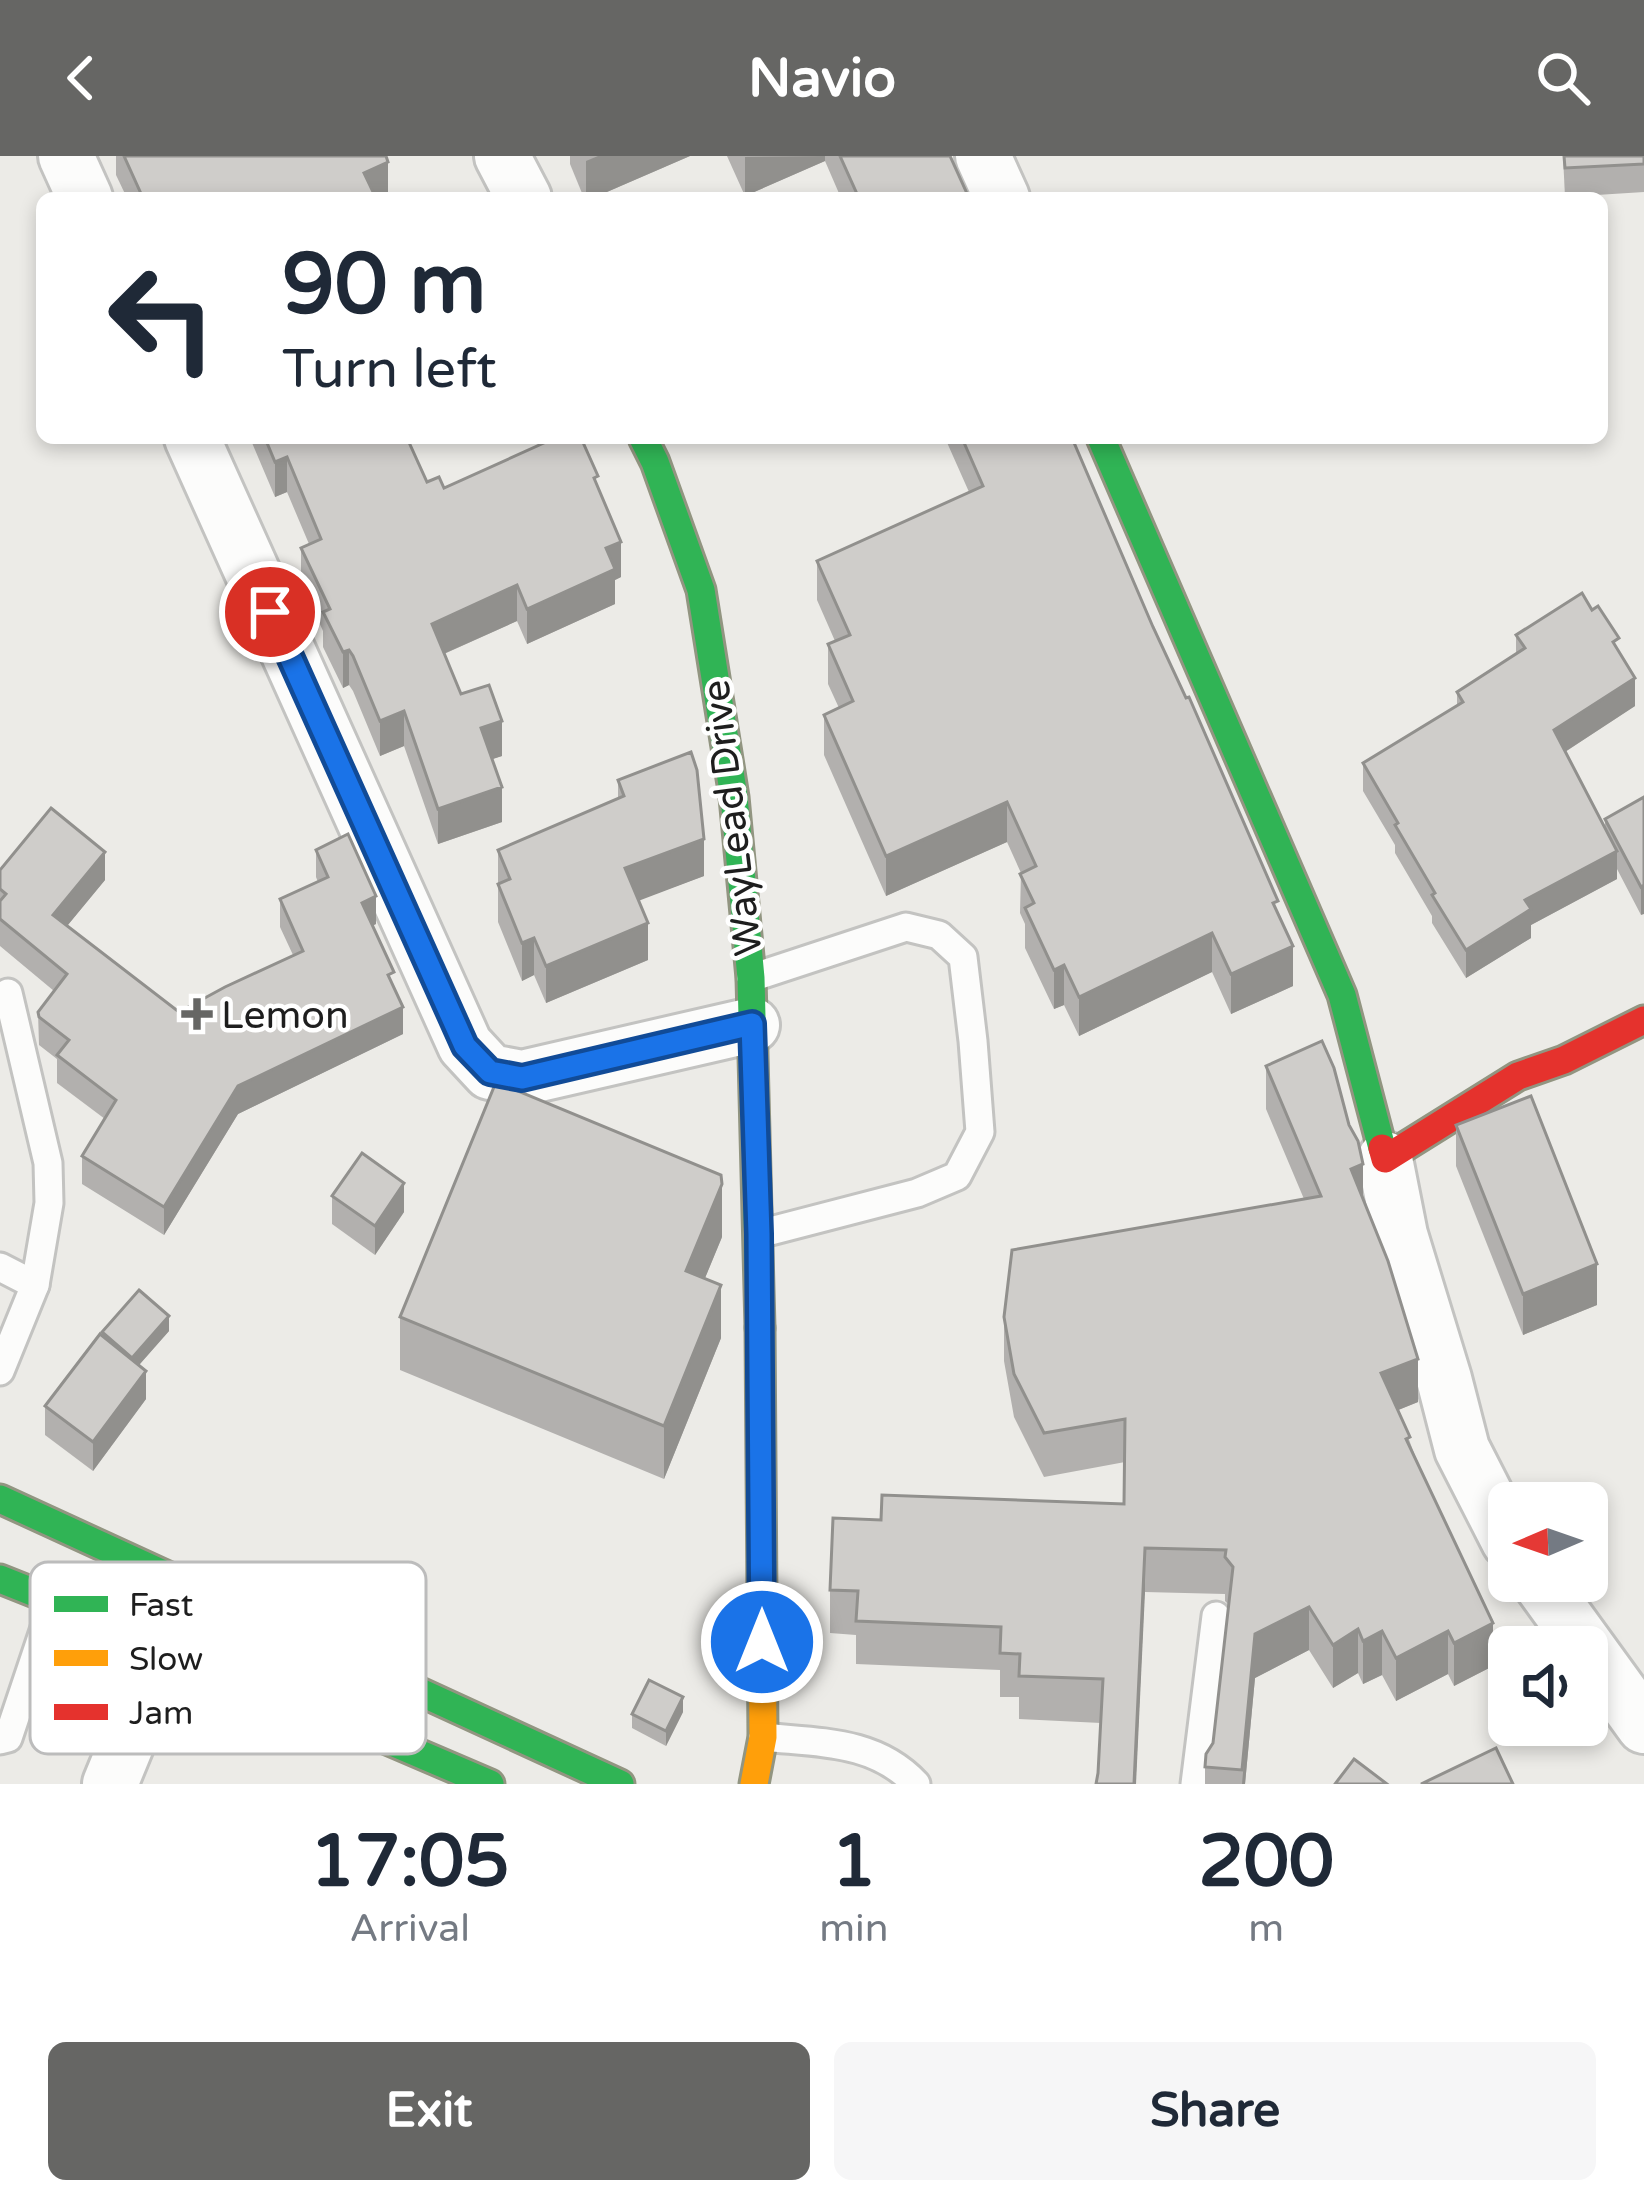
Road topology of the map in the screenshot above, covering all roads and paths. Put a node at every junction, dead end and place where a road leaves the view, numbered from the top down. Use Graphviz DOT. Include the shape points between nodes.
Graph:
graph roads {
  1 [pos="66,156"];
  2 [pos="502,156"];
  3 [pos="983,156"];
  4 [pos="82,192"];
  5 [pos="521,192"];
  6 [pos="999,192"];
  7 [pos="196,444"];
  8 [pos="646,444"];
  9 [pos="1104,444"];
  10 [pos="8,993"];
  11 [pos="751,1001"];
  12 [pos="1644,1020"];
  13 [pos="1385,1159"];
  14 [pos="759,1234"];
  15 [pos="0,1267"];
  16 [pos="35,1285"];
  17 [pos="0,1371"];
  18 [pos="0,1499"];
  19 [pos="1488,1500"];
  20 [pos="134,1562"];
  21 [pos="0,1579"];
  22 [pos="30,1591"];
  23 [pos="1554,1602"];
  24 [pos="1216,1616"];
  25 [pos="30,1672"];
  26 [pos="426,1696"];
  27 [pos="1644,1726"];
  28 [pos="763,1737"];
  29 [pos="0,1740"];
  30 [pos="123,1754"];
  31 [pos="420,1754"];
  32 [pos="110,1784"];
  33 [pos="490,1784"];
  34 [pos="620,1784"];
  35 [pos="754,1784"];
  36 [pos="916,1784"];
  37 [pos="1195,1784"];
  1 -- 4 [label="street"];
  2 -- 5 [label="street"];
  3 -- 6 [label="street"];
  7 -- 11 [label="street" via="465,1046 490,1072 522,1078"];
  8 -- 11 [label="street, WayLead Drive" via="701,590 734,797"];
  9 -- 13 [label="street" via="1342,994"];
  10 -- 16 [label="lane" via="48,1163"];
  11 -- 14 [label="street, WayLead Drive"];
  11 -- 14 [label="lane" via="907,927 939,935 963,957 980,1132 957,1176"];
  12 -- 13 [label="street" via="1518,1076"];
  13 -- 19 [label="street" via="1462,1449"];
  14 -- 28 [label="street, WayLead Drive"];
  15 -- 16 [label="lane"];
  16 -- 17 [label="lane"];
  18 -- 20 [label="street"];
  21 -- 22 [label="street"];
  23 -- 27 [label="street"];
  24 -- 37 [label="lane"];
  25 -- 29 [label="lane" via="8,1738"];
  26 -- 34 [label="street"];
  28 -- 35 [label="street, WayLead Drive"];
  28 -- 36 [label="lane" via="856,1747"];
  30 -- 32 [label="street"];
  31 -- 33 [label="street"];
}
